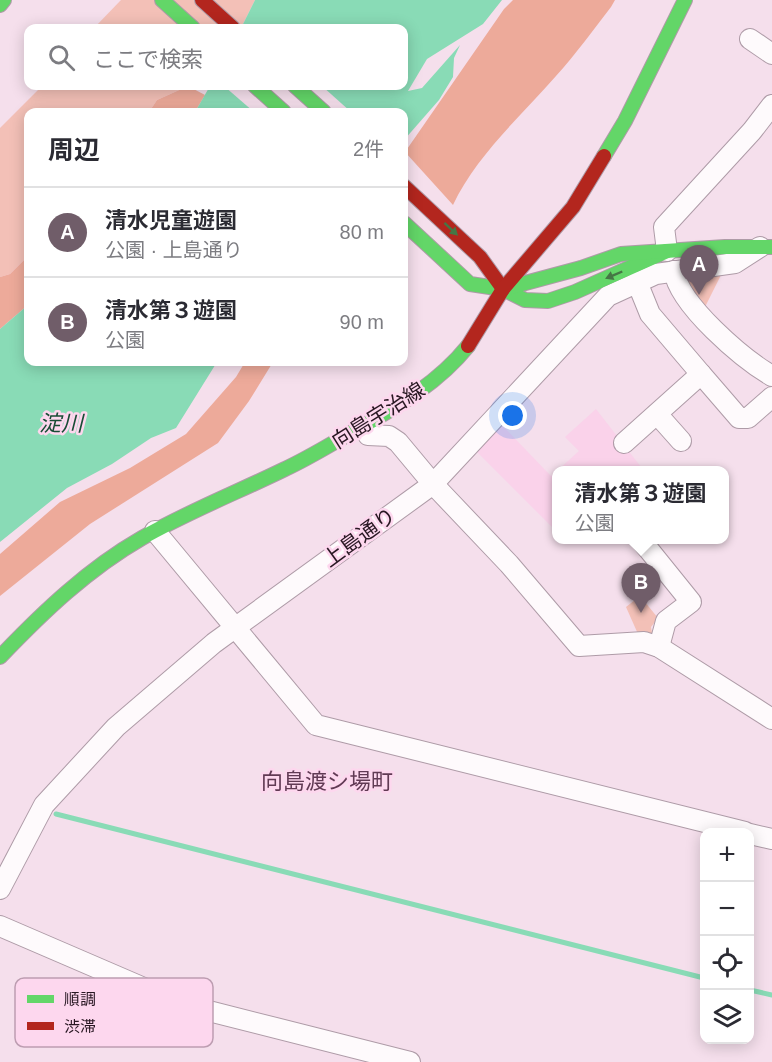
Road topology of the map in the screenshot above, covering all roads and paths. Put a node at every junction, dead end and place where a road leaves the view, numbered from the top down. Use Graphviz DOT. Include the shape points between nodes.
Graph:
graph roads {
  1 [pos="4,0"];
  2 [pos="162,0"];
  3 [pos="202,0"];
  4 [pos="685,0"];
  5 [pos="0,5"];
  6 [pos="189,24"];
  7 [pos="229,24"];
  8 [pos="750,39"];
  9 [pos="772,54"];
  10 [pos="259,90"];
  11 [pos="299,90"];
  12 [pos="772,105"];
  13 [pos="280,108"];
  14 [pos="320,108"];
  15 [pos="764,125"];
  16 [pos="408,190"];
  17 [pos="408,227"];
  18 [pos="766,247"];
  19 [pos="553,248"];
  20 [pos="667,251"];
  21 [pos="573,270"];
  22 [pos="674,271"];
  23 [pos="637,282"];
  24 [pos="503,289"];
  25 [pos="701,374"];
  26 [pos="772,376"];
  27 [pos="772,397"];
  28 [pos="657,414"];
  29 [pos="363,427"];
  30 [pos="681,441"];
  31 [pos="624,443"];
  32 [pos="433,484"];
  33 [pos="154,531"];
  34 [pos="644,544"];
  35 [pos="236,627"];
  36 [pos="659,647"];
  37 [pos="0,657"];
  38 [pos="772,718"];
  39 [pos="728,828"];
  40 [pos="754,834"];
  41 [pos="772,839"];
  42 [pos="0,889"];
  43 [pos="0,926"];
  44 [pos="121,978"];
  45 [pos="213,1012"];
  46 [pos="410,1062"];
  1 -- 5 [label="main road"];
  2 -- 6 [label="main road"];
  3 -- 7 [label="main road"];
  4 -- 19 [label="main road, 向島宇治線" via="625,121"];
  8 -- 9 [label="street"];
  10 -- 13 [label="main road"];
  11 -- 14 [label="main road"];
  12 -- 15 [label="street"];
  15 -- 20 [label="street" via="664,227"];
  16 -- 24 [label="main road, one-way" via="488,265"];
  17 -- 24 [label="main road" via="470,284"];
  18 -- 20 [label="main road"];
  18 -- 22 [label="street, 上島通り" via="735,263"];
  19 -- 21 [label="main road" via="564,265"];
  19 -- 24 [label="main road, 向島宇治線"];
  20 -- 21 [label="main road" via="621,254"];
  20 -- 24 [label="main road, one-way" via="548,301 525,300"];
  21 -- 24 [label="main road"];
  22 -- 23 [label="street, 上島通り"];
  22 -- 26 [label="street" via="695,310 756,367"];
  23 -- 25 [label="street" via="650,314"];
  23 -- 32 [label="street, 上島通り" via="608,296"];
  24 -- 29 [label="main road, 向島宇治線" via="467,348 406,402"];
  25 -- 27 [label="street" via="739,418 748,418"];
  25 -- 28 [label="street"];
  28 -- 30 [label="street"];
  28 -- 31 [label="street"];
  29 -- 32 [label="street" via="368,435 389,436 398,442"];
  29 -- 33 [label="main road, 向島宇治線" via="288,468"];
  32 -- 35 [label="street, 上島通り"];
  32 -- 36 [label="street" via="579,646 644,642"];
  33 -- 35 [label="street"];
  33 -- 37 [label="main road, 向島宇治線" via="74,585"];
  34 -- 36 [label="street" via="691,602 666,621"];
  35 -- 39 [label="street" via="316,725"];
  35 -- 42 [label="street, 上島通り" via="116,727 44,805"];
  36 -- 38 [label="street"];
  40 -- 41 [label="street"];
  43 -- 44 [label="street"];
  45 -- 46 [label="street"];
}
